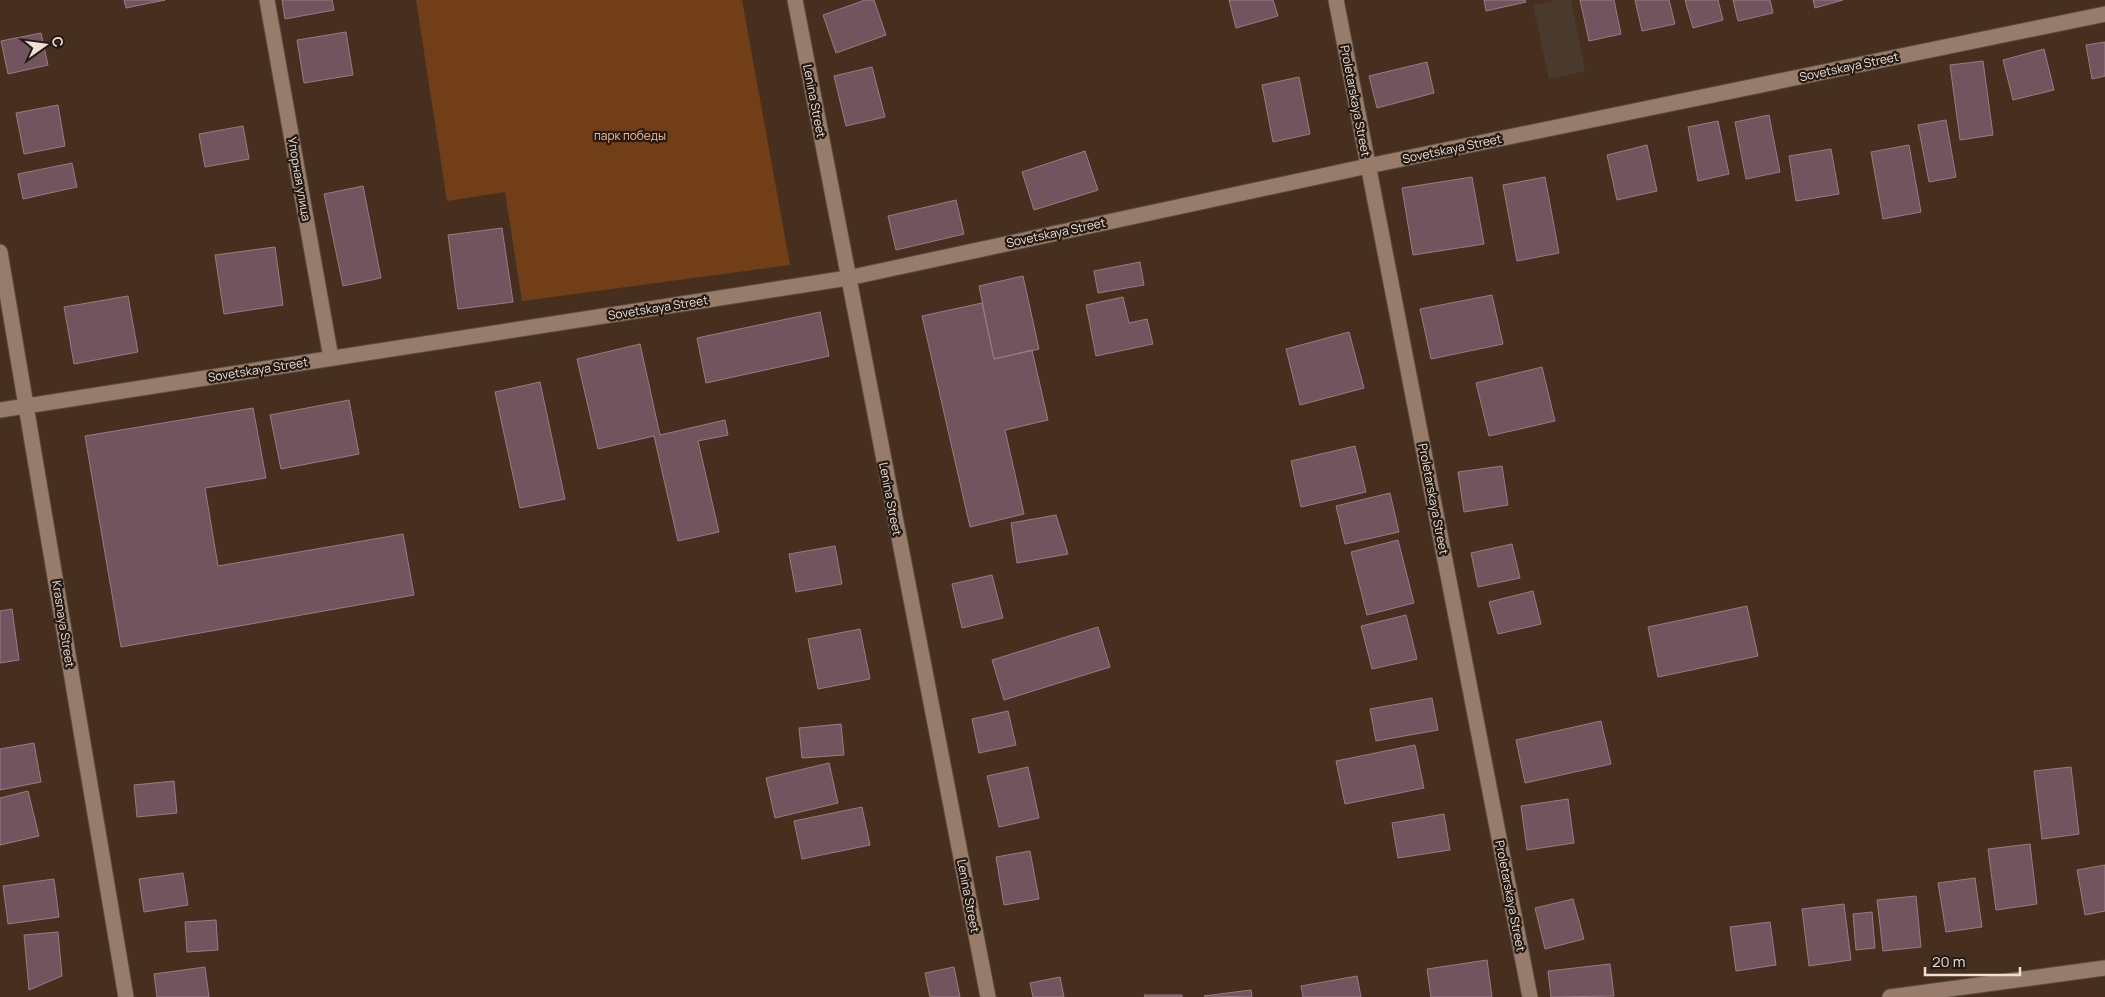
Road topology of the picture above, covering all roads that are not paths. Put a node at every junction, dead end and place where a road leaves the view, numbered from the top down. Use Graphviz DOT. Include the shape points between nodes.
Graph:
graph roads {
  1 [pos="267,0"];
  2 [pos="795,0"];
  3 [pos="1336,0"];
  4 [pos="2105,14"];
  5 [pos="1368,166"];
  6 [pos="0,252"];
  7 [pos="848,278"];
  8 [pos="331,358"];
  9 [pos="27,407"];
  10 [pos="0,410"];
  11 [pos="2105,968"];
  12 [pos="126,997"];
  13 [pos="988,997"];
  14 [pos="1530,997"];
  15 [pos="1890,997"];
  1 -- 8 [label="street, Упорная улица"];
  2 -- 7 [label="street, Lenina Street"];
  3 -- 5 [label="street, Proletarskaya Street"];
  4 -- 5 [label="street, Sovetskaya Street"];
  5 -- 7 [label="street, Sovetskaya Street"];
  5 -- 14 [label="street, Proletarskaya Street"];
  6 -- 9 [label="street, Krasnaya Street"];
  7 -- 8 [label="street, Sovetskaya Street"];
  7 -- 13 [label="street, Lenina Street"];
  8 -- 9 [label="street, Sovetskaya Street"];
  9 -- 10 [label="street, Sovetskaya Street"];
  9 -- 12 [label="street, Krasnaya Street"];
  11 -- 15 [label="street"];
}
